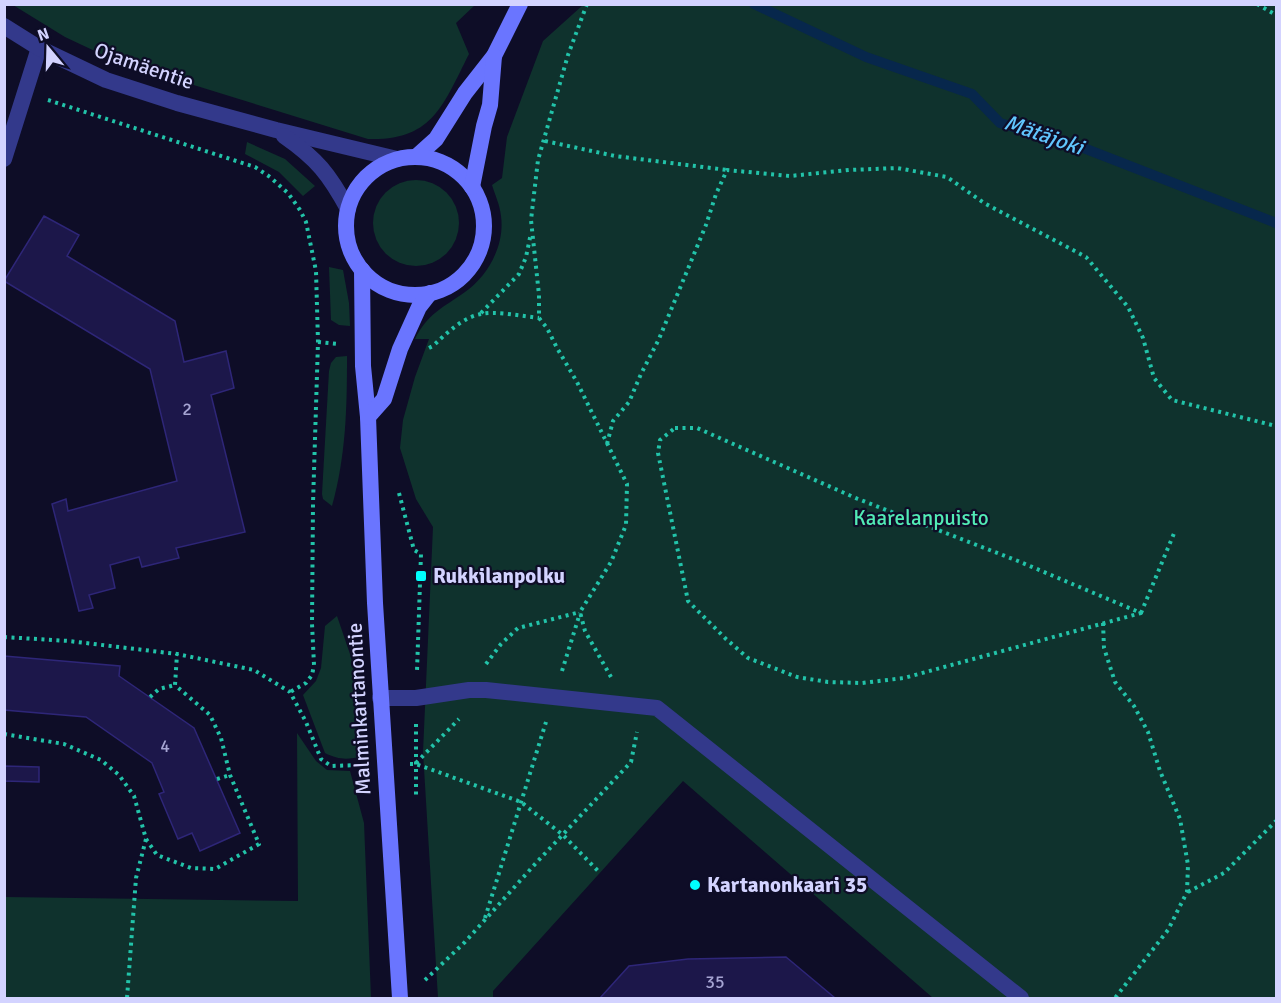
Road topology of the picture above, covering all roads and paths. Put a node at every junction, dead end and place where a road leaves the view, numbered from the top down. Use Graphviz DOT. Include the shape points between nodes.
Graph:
graph roads {
  1 [pos="520,4"];
  2 [pos="587,4"];
  3 [pos="1257,4"];
  4 [pos="1276,15"];
  5 [pos="4,26"];
  6 [pos="39,48"];
  7 [pos="494,56"];
  8 [pos="26,93"];
  9 [pos="276,130"];
  10 [pos="545,141"];
  11 [pos="416,157"];
  12 [pos="4,159"];
  13 [pos="397,159"];
  14 [pos="727,170"];
  15 [pos="472,187"];
  16 [pos="348,209"];
  17 [pos="532,228"];
  18 [pos="362,270"];
  19 [pos="430,293"];
  20 [pos="480,313"];
  21 [pos="368,417"];
  22 [pos="1276,426"];
  23 [pos="607,444"];
  24 [pos="398,490"];
  25 [pos="1175,531"];
  26 [pos="580,612"];
  27 [pos="1141,613"];
  28 [pos="1103,623"];
  29 [pos="4,637"];
  30 [pos="177,654"];
  31 [pos="175,685"];
  32 [pos="290,692"];
  33 [pos="150,697"];
  34 [pos="554,697"];
  35 [pos="380,698"];
  36 [pos="416,698"];
  37 [pos="625,704"];
  38 [pos="4,734"];
  39 [pos="385,763"];
  40 [pos="416,764"];
  41 [pos="230,775"];
  42 [pos="217,779"];
  43 [pos="521,802"];
  44 [pos="1276,821"];
  45 [pos="563,835"];
  46 [pos="146,839"];
  47 [pos="600,873"];
  48 [pos="1187,892"];
  49 [pos="485,920"];
  50 [pos="424,981"];
  51 [pos="127,999"];
  52 [pos="400,999"];
  53 [pos="1021,999"];
  54 [pos="1115,999"];
  1 -- 7 [label="main road"];
  2 -- 10 [label="path" via="568,55"];
  3 -- 4 [label="path"];
  5 -- 6 [label="street, Ojamäentie"];
  6 -- 8 [label="street"];
  6 -- 9 [label="street, Ojamäentie" via="106,80"];
  7 -- 11 [label="main road" via="436,139"];
  7 -- 15 [label="main road" via="490,105"];
  8 -- 12 [label="street"];
  8 -- 32 [label="path" via="255,167 288,193 306,222 316,270 318,342 314,665 306,682"];
  9 -- 13 [label="street, Ojamäentie"];
  9 -- 16 [label="street, Ojamäentie" via="310,154 329,175"];
  10 -- 14 [label="path" via="615,156"];
  10 -- 17 [label="path" via="538,160"];
  11 -- 13 [label="main road"];
  11 -- 15 [label="main road" via="438,161 457,171"];
  13 -- 16 [label="main road" via="366,177"];
  14 -- 22 [label="path" via="790,176 897,168 947,177 984,203 1086,257 1128,307 1143,338 1154,378 1173,400"];
  14 -- 23 [label="path" via="659,339 629,402 613,421"];
  15 -- 19 [label="main road" via="483,223 482,242 475,260 448,286"];
  16 -- 18 [label="main road" via="347,241"];
  17 -- 20 [label="path" via="519,274"];
  17 -- 23 [label="path" via="539,318 577,382"];
  18 -- 19 [label="main road" via="373,281 400,293"];
  18 -- 21 [label="main road, Malminkartanontie"];
  19 -- 21 [label="main road" via="418,307 384,399"];
  21 -- 35 [label="main road, Malminkartanontie"];
  23 -- 26 [label="path" via="627,484 626,525 611,562"];
  24 -- 36 [label="path" via="414,550 421,554"];
  25 -- 27 [label="path"];
  26 -- 34 [label="path"];
  26 -- 37 [label="path" via="585,631"];
  27 -- 28 [label="path"];
  27 -- 28 [label="path" via="858,499 697,428 675,428 660,440 658,453 688,601 748,658 773,669 828,682 904,678"];
  28 -- 48 [label="path" via="1104,648 1115,682 1148,732 1180,819 1188,865"];
  29 -- 30 [label="path"];
  30 -- 31 [label="path"];
  30 -- 32 [label="path" via="254,670"];
  31 -- 33 [label="path" via="159,689"];
  31 -- 41 [label="path" via="210,715 221,738"];
  32 -- 39 [label="path" via="321,759 331,766"];
  34 -- 36 [label="street" via="468,690"];
  34 -- 37 [label="street"];
  34 -- 43 [label="path"];
  35 -- 36 [label="street"];
  35 -- 39 [label="main road, Malminkartanontie"];
  36 -- 40 [label="path"];
  37 -- 45 [label="path" via="638,727 631,762"];
  37 -- 53 [label="street" via="657,708"];
  38 -- 46 [label="path" via="64,744 101,760 119,775 134,796"];
  39 -- 40 [label="path"];
  39 -- 52 [label="main road, Malminkartanontie"];
  40 -- 43 [label="path"];
  41 -- 42 [label="path"];
  41 -- 46 [label="path" via="258,844 215,868 191,868 157,855"];
  43 -- 45 [label="path"];
  43 -- 49 [label="path"];
  44 -- 48 [label="path" via="1224,873"];
  45 -- 47 [label="path"];
  45 -- 49 [label="path"];
  46 -- 51 [label="path" via="133,900"];
  48 -- 54 [label="path" via="1168,930"];
  49 -- 50 [label="path"];
}
